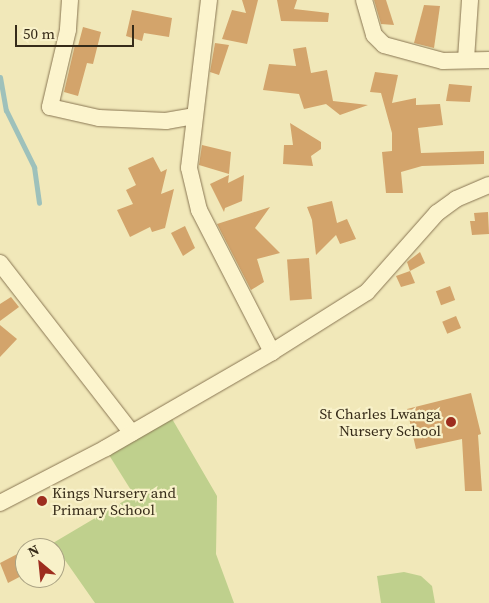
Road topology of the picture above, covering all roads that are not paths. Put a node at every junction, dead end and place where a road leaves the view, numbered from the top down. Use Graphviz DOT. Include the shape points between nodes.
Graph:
graph roads {
  1 [pos="70,0"];
  2 [pos="209,0"];
  3 [pos="364,0"];
  4 [pos="470,0"];
  5 [pos="466,59"];
  6 [pos="489,60"];
  7 [pos="194,116"];
  8 [pos="489,185"];
  9 [pos="0,263"];
  10 [pos="272,352"];
  11 [pos="132,433"];
  12 [pos="0,503"];
  1 -- 7 [label="street" via="66,39 50,107 99,118 166,121"];
  2 -- 7 [label="street"];
  3 -- 5 [label="street" via="374,35 384,45 443,61"];
  4 -- 5 [label="street"];
  5 -- 6 [label="street"];
  7 -- 10 [label="street" via="189,168 198,210"];
  8 -- 10 [label="street" via="456,199 437,213 367,292"];
  9 -- 11 [label="street"];
  10 -- 11 [label="street"];
  11 -- 12 [label="street"];
}
